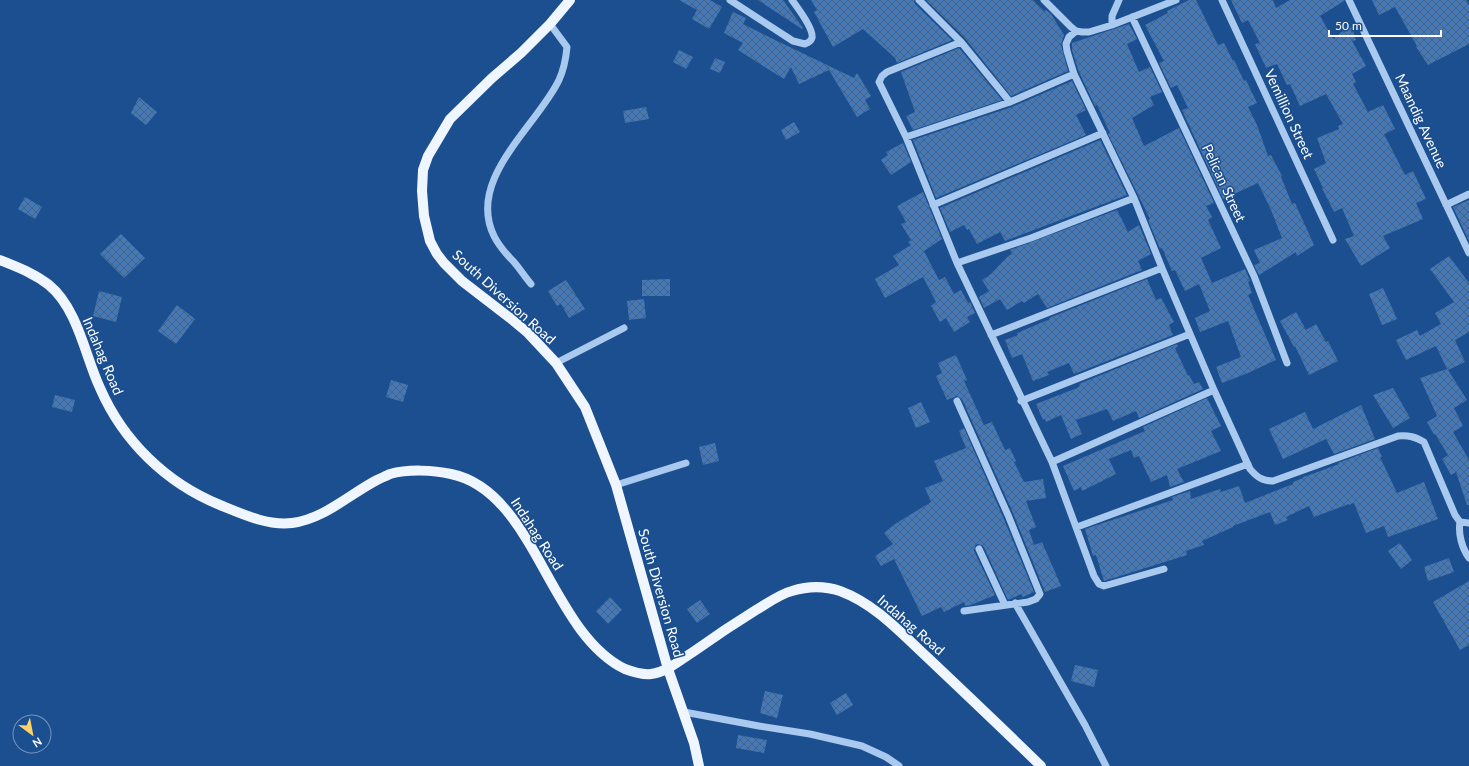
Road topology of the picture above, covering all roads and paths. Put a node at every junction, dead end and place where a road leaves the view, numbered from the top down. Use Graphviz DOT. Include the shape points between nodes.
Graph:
graph roads {
  1 [pos="570,0"];
  2 [pos="730,0"];
  3 [pos="792,0"];
  4 [pos="919,0"];
  5 [pos="1044,0"];
  6 [pos="1119,0"];
  7 [pos="1176,0"];
  8 [pos="1222,0"];
  9 [pos="1349,0"];
  10 [pos="1132,17"];
  11 [pos="550,24"];
  12 [pos="1112,25"];
  13 [pos="1076,31"];
  14 [pos="961,42"];
  15 [pos="1074,74"];
  16 [pos="1010,102"];
  17 [pos="1103,133"];
  18 [pos="906,138"];
  19 [pos="1469,194"];
  20 [pos="1134,198"];
  21 [pos="932,205"];
  22 [pos="1446,205"];
  23 [pos="1333,240"];
  24 [pos="1469,253"];
  25 [pos="0,260"];
  26 [pos="957,262"];
  27 [pos="1162,268"];
  28 [pos="530,284"];
  29 [pos="624,328"];
  30 [pos="1190,334"];
  31 [pos="991,335"];
  32 [pos="556,363"];
  33 [pos="1287,363"];
  34 [pos="1214,390"];
  35 [pos="956,401"];
  36 [pos="1021,401"];
  37 [pos="1052,462"];
  38 [pos="686,463"];
  39 [pos="1248,464"];
  40 [pos="616,485"];
  41 [pos="1460,522"];
  42 [pos="1469,523"];
  43 [pos="1077,527"];
  44 [pos="979,549"];
  45 [pos="1469,558"];
  46 [pos="1164,569"];
  47 [pos="1015,603"];
  48 [pos="1005,605"];
  49 [pos="964,611"];
  50 [pos="668,669"];
  51 [pos="684,712"];
  52 [pos="699,766"];
  53 [pos="898,766"];
  54 [pos="1041,766"];
  55 [pos="1106,766"];
  1 -- 11 [label="main road, South Diversion Road"];
  2 -- 3 [label="street" via="793,41 805,44 809,42 812,34"];
  4 -- 14 [label="street"];
  5 -- 13 [label="street"];
  6 -- 12 [label="street" via="1112,16"];
  7 -- 10 [label="street"];
  8 -- 23 [label="street, Vemillion Street"];
  9 -- 22 [label="street, Maandig Avenue"];
  10 -- 12 [label="street"];
  10 -- 33 [label="street, Pelican Street" via="1254,276"];
  11 -- 28 [label="street" via="567,47 562,74 492,181 488,198 488,216 493,235 502,251 515,263"];
  11 -- 32 [label="main road, South Diversion Road" via="450,119 428,156 423,170 422,191 424,216 430,241 437,254 462,281 528,333"];
  12 -- 13 [label="street" via="1089,32"];
  13 -- 15 [label="street" via="1066,44"];
  14 -- 16 [label="street"];
  14 -- 18 [label="street" via="882,76 879,82"];
  15 -- 16 [label="street"];
  15 -- 17 [label="street"];
  16 -- 18 [label="street"];
  17 -- 20 [label="street"];
  17 -- 21 [label="street"];
  18 -- 21 [label="street"];
  19 -- 22 [label="street"];
  20 -- 26 [label="street" via="1031,238"];
  20 -- 27 [label="street"];
  21 -- 26 [label="street"];
  22 -- 24 [label="street, Maandig Avenue"];
  25 -- 50 [label="main road, Indahag Road" via="29,271 51,286 64,302 111,410 147,458 182,485 215,503 243,514 273,523 293,523 315,517 389,474 430,471 454,474 468,479 487,490 502,505 529,544 567,608 593,644 620,666 631,671 652,674"];
  26 -- 31 [label="street"];
  27 -- 30 [label="street"];
  27 -- 31 [label="street"];
  29 -- 32 [label="street"];
  30 -- 34 [label="street"];
  30 -- 36 [label="street"];
  31 -- 36 [label="street"];
  32 -- 40 [label="main road, South Diversion Road" via="585,407"];
  34 -- 37 [label="street"];
  34 -- 39 [label="street"];
  35 -- 47 [label="street" via="1008,515 1039,592 1039,597 1033,601"];
  36 -- 37 [label="street"];
  37 -- 43 [label="street"];
  38 -- 40 [label="street"];
  39 -- 41 [label="street" via="1255,475 1263,481 1273,481 1398,436 1408,435 1424,442"];
  39 -- 43 [label="street"];
  40 -- 50 [label="main road, South Diversion Road"];
  41 -- 42 [label="street"];
  41 -- 45 [label="street" via="1461,539"];
  43 -- 46 [label="street" via="1099,584 1114,584"];
  44 -- 48 [label="street"];
  47 -- 48 [label="street"];
  47 -- 55 [label="street"];
  48 -- 49 [label="street"];
  50 -- 51 [label="main road, South Diversion Road"];
  50 -- 54 [label="main road, Indahag Road" via="773,599 791,591 811,587 828,588 860,600 880,614"];
  51 -- 52 [label="main road, South Diversion Road"];
  51 -- 53 [label="street" via="810,734 862,746 886,756"];
}
